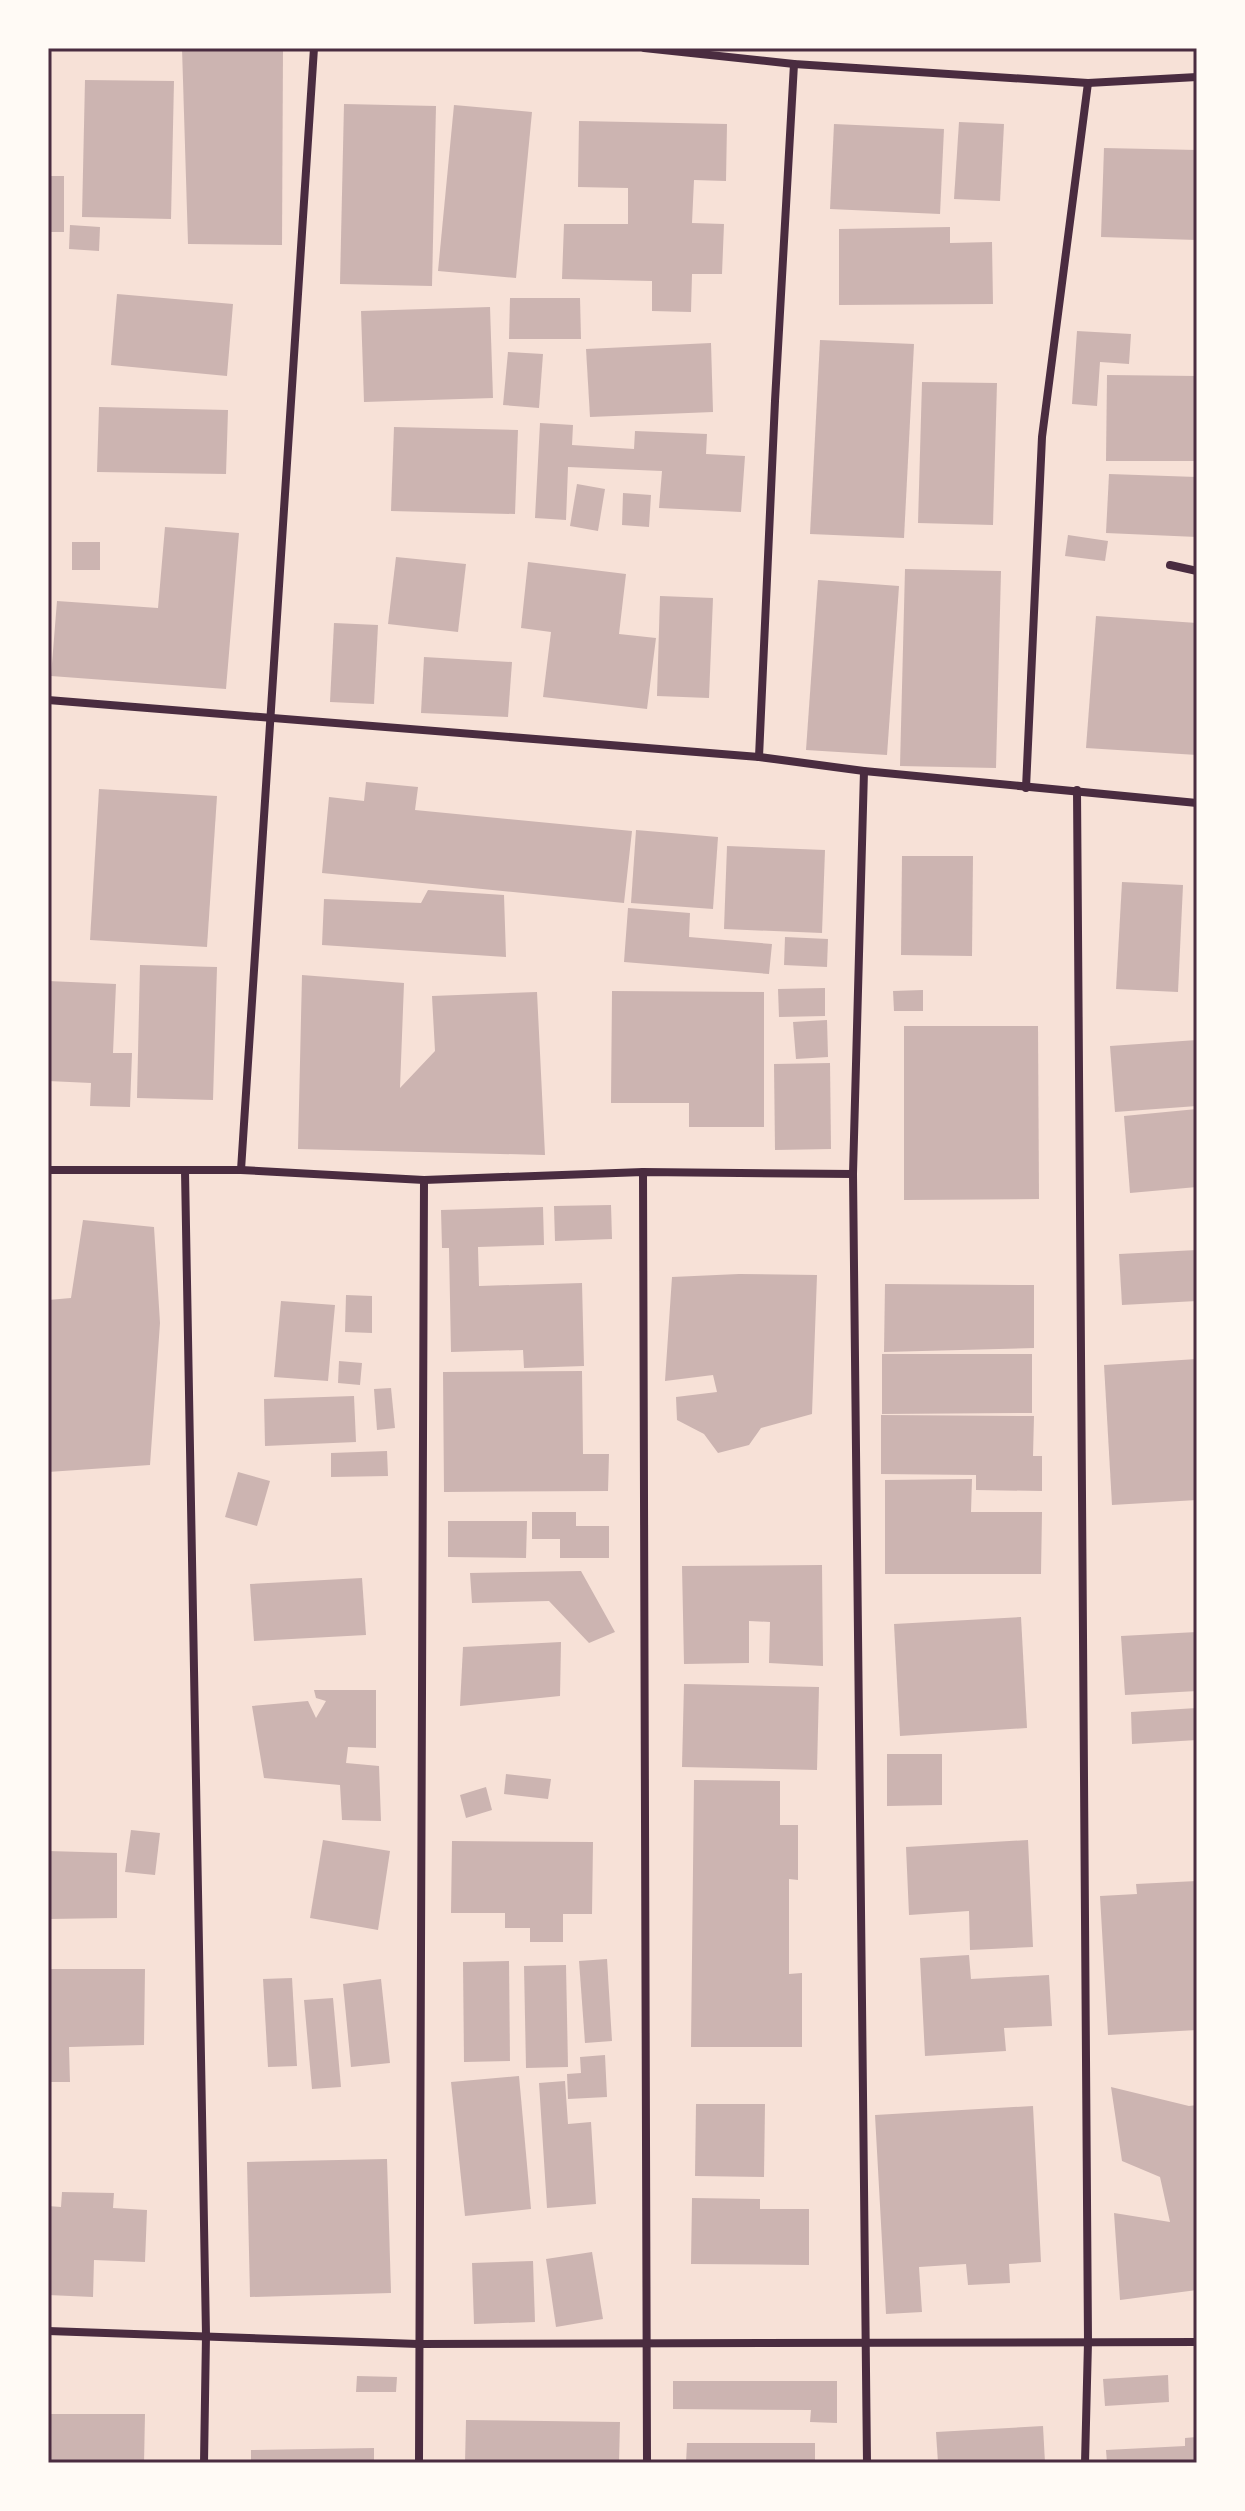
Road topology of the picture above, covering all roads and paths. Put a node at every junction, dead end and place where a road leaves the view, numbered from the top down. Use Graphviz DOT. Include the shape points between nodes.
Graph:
graph roads {
  1 [pos="314,48"];
  2 [pos="644,48"];
  3 [pos="794,64"];
  4 [pos="1197,77"];
  5 [pos="1088,83"];
  6 [pos="1170,565"];
  7 [pos="1197,571"];
  8 [pos="48,700"];
  9 [pos="269,719"];
  10 [pos="759,757"];
  11 [pos="864,771"];
  12 [pos="1026,788"];
  13 [pos="1077,790"];
  14 [pos="1197,803"];
  15 [pos="48,1170"];
  16 [pos="241,1170"];
  17 [pos="185,1171"];
  18 [pos="643,1172"];
  19 [pos="853,1174"];
  20 [pos="424,1180"];
  21 [pos="48,2331"];
  22 [pos="206,2335"];
  23 [pos="648,2342"];
  24 [pos="867,2342"];
  25 [pos="1088,2342"];
  26 [pos="1197,2342"];
  27 [pos="418,2344"];
  28 [pos="204,2463"];
  29 [pos="419,2463"];
  30 [pos="647,2463"];
  31 [pos="867,2463"];
  32 [pos="1085,2463"];
  1 -- 9 [label="street"];
  2 -- 3 [label="street"];
  3 -- 5 [label="street"];
  3 -- 10 [label="street"];
  4 -- 5 [label="street"];
  5 -- 12 [label="street" via="1042,437"];
  6 -- 7 [label="street"];
  8 -- 9 [label="street"];
  9 -- 10 [label="street"];
  9 -- 16 [label="street"];
  10 -- 11 [label="street"];
  11 -- 12 [label="street"];
  11 -- 19 [label="street"];
  12 -- 13 [label="street"];
  13 -- 14 [label="street"];
  13 -- 25 [label="street"];
  15 -- 17 [label="street"];
  16 -- 17 [label="street"];
  16 -- 20 [label="street"];
  17 -- 22 [label="street"];
  18 -- 19 [label="street"];
  18 -- 20 [label="street"];
  18 -- 23 [label="street"];
  19 -- 24 [label="street"];
  20 -- 27 [label="street"];
  21 -- 22 [label="street"];
  22 -- 27 [label="street"];
  22 -- 28 [label="street"];
  23 -- 24 [label="street"];
  23 -- 27 [label="street"];
  23 -- 30 [label="street"];
  24 -- 25 [label="street"];
  24 -- 31 [label="street"];
  25 -- 26 [label="street"];
  25 -- 32 [label="street"];
  27 -- 29 [label="street"];
}
